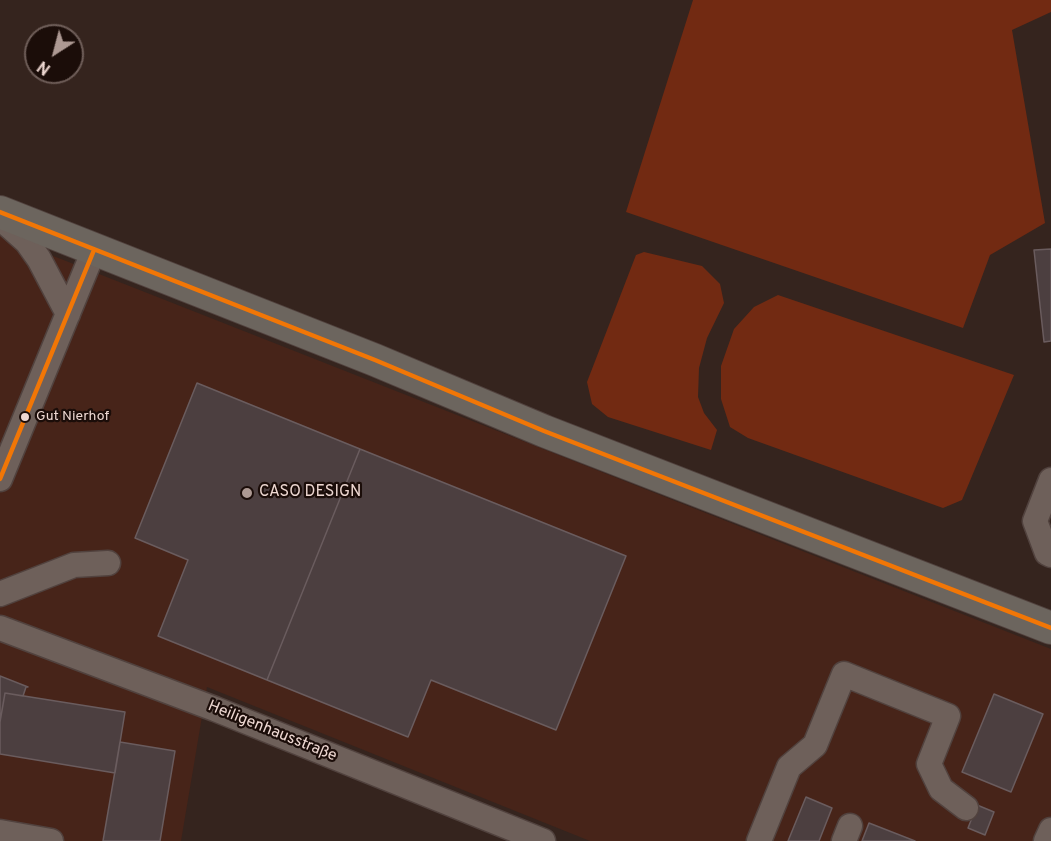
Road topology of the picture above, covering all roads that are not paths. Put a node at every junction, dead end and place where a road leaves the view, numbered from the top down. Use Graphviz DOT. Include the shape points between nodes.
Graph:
graph roads {
  1 [pos="0,212"];
  2 [pos="0,218"];
  3 [pos="94,250"];
  4 [pos="68,314"];
  5 [pos="0,479"];
  6 [pos="1051,480"];
  7 [pos="1051,555"];
  8 [pos="108,563"];
  9 [pos="0,594"];
  10 [pos="0,628"];
  11 [pos="1051,628"];
  12 [pos="966,808"];
  13 [pos="1051,830"];
  14 [pos="0,832"];
  15 [pos="51,841"];
  16 [pos="543,841"];
  17 [pos="759,841"];
  18 [pos="1046,841"];
  1 -- 3 [label="main road"];
  2 -- 4 [label="street" via="27,242"];
  3 -- 4 [label="street"];
  3 -- 11 [label="main road" via="544,431"];
  4 -- 5 [label="street"];
  6 -- 7 [label="street" via="1035,521"];
  8 -- 9 [label="street" via="74,566"];
  10 -- 16 [label="street, Heiligenhausstraße" via="215,709"];
  12 -- 17 [label="street" via="941,789 929,764 948,716 844,674 815,745 789,767"];
  13 -- 18 [label="street"];
  14 -- 15 [label="street"];
}
